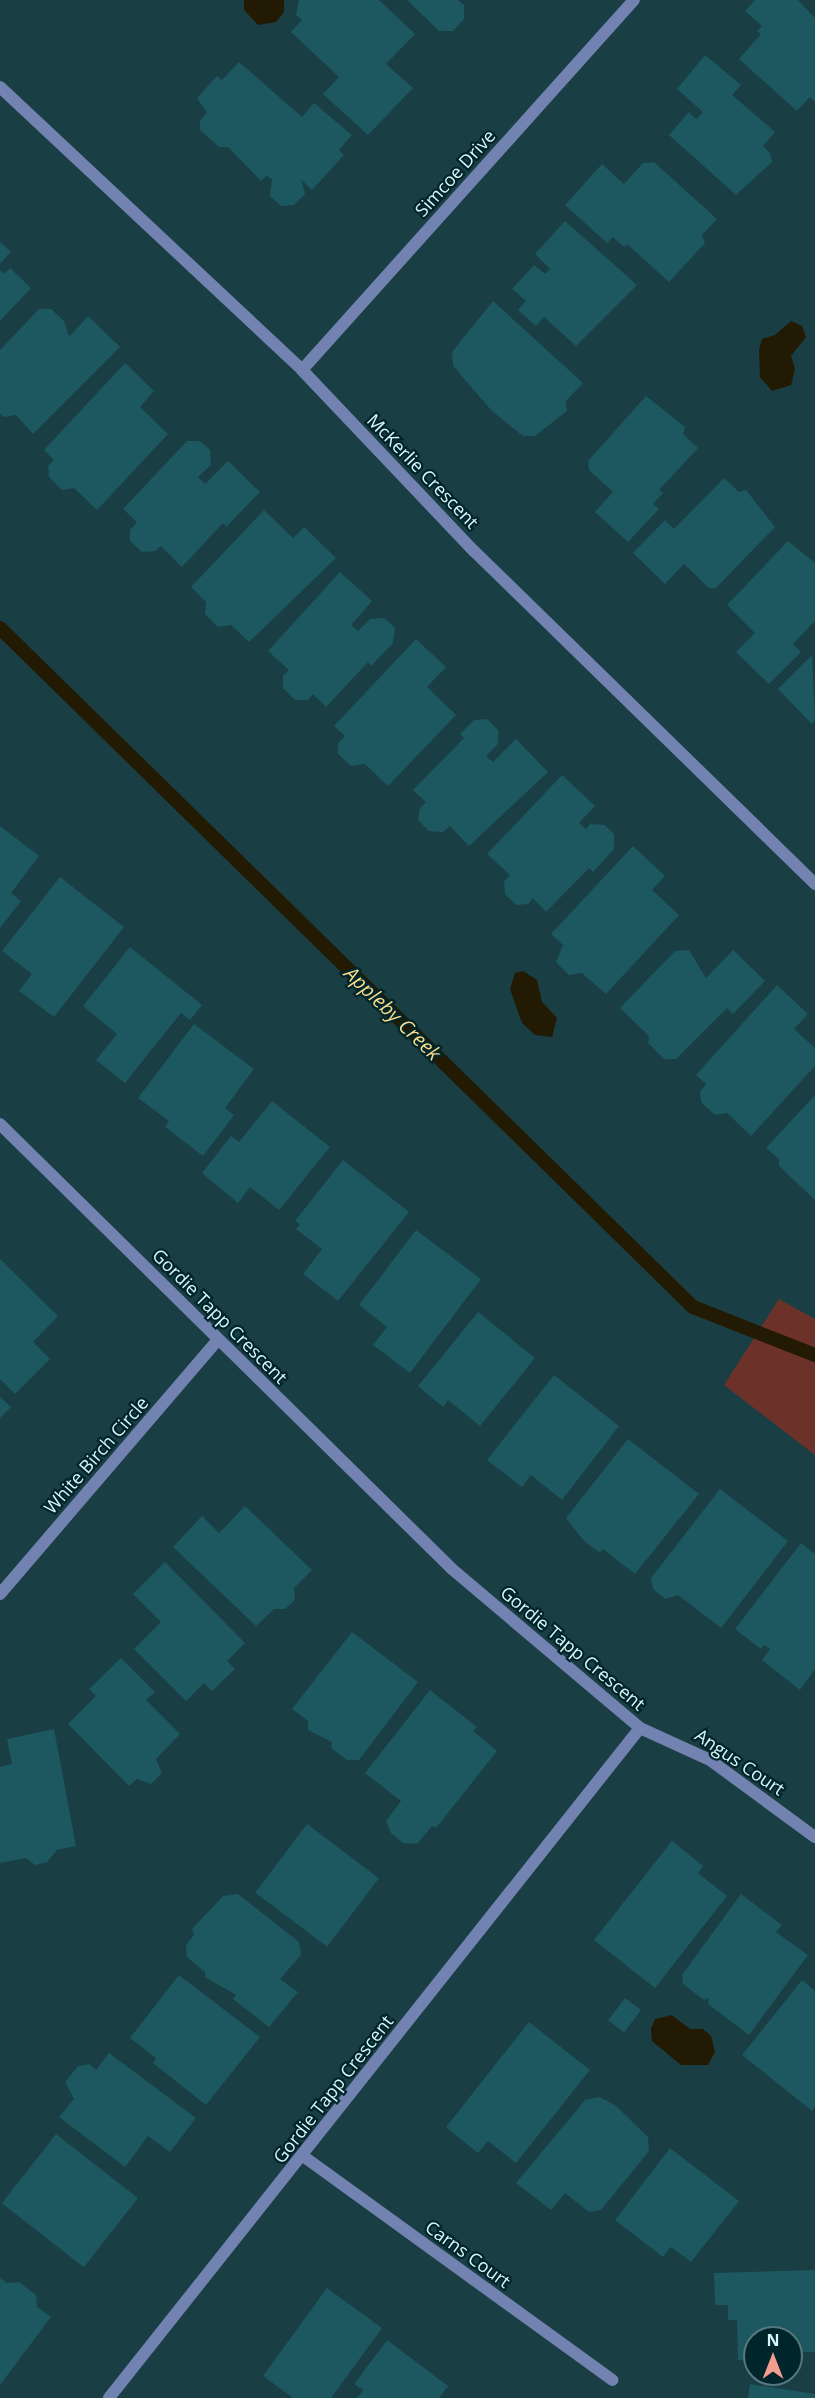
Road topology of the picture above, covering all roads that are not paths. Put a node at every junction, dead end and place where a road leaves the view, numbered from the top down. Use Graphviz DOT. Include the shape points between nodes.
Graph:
graph roads {
  1 [pos="634,0"];
  2 [pos="0,87"];
  3 [pos="302,370"];
  4 [pos="815,884"];
  5 [pos="0,1124"];
  6 [pos="218,1340"];
  7 [pos="0,1594"];
  8 [pos="640,1728"];
  9 [pos="815,1837"];
  10 [pos="303,2156"];
  11 [pos="612,2380"];
  12 [pos="108,2398"];
  1 -- 3 [label="street, Simcoe Drive"];
  2 -- 3 [label="street, McKerlie Crescent"];
  3 -- 4 [label="street, McKerlie Crescent" via="474,551"];
  5 -- 6 [label="street, Gordie Tapp Crescent"];
  6 -- 7 [label="street, White Birch Circle"];
  6 -- 8 [label="street, Gordie Tapp Crescent" via="452,1569"];
  8 -- 9 [label="street, Angus Court" via="710,1760"];
  8 -- 10 [label="street, Gordie Tapp Crescent"];
  10 -- 11 [label="street, Carns Court"];
  10 -- 12 [label="street, Gordie Tapp Crescent"];
}
